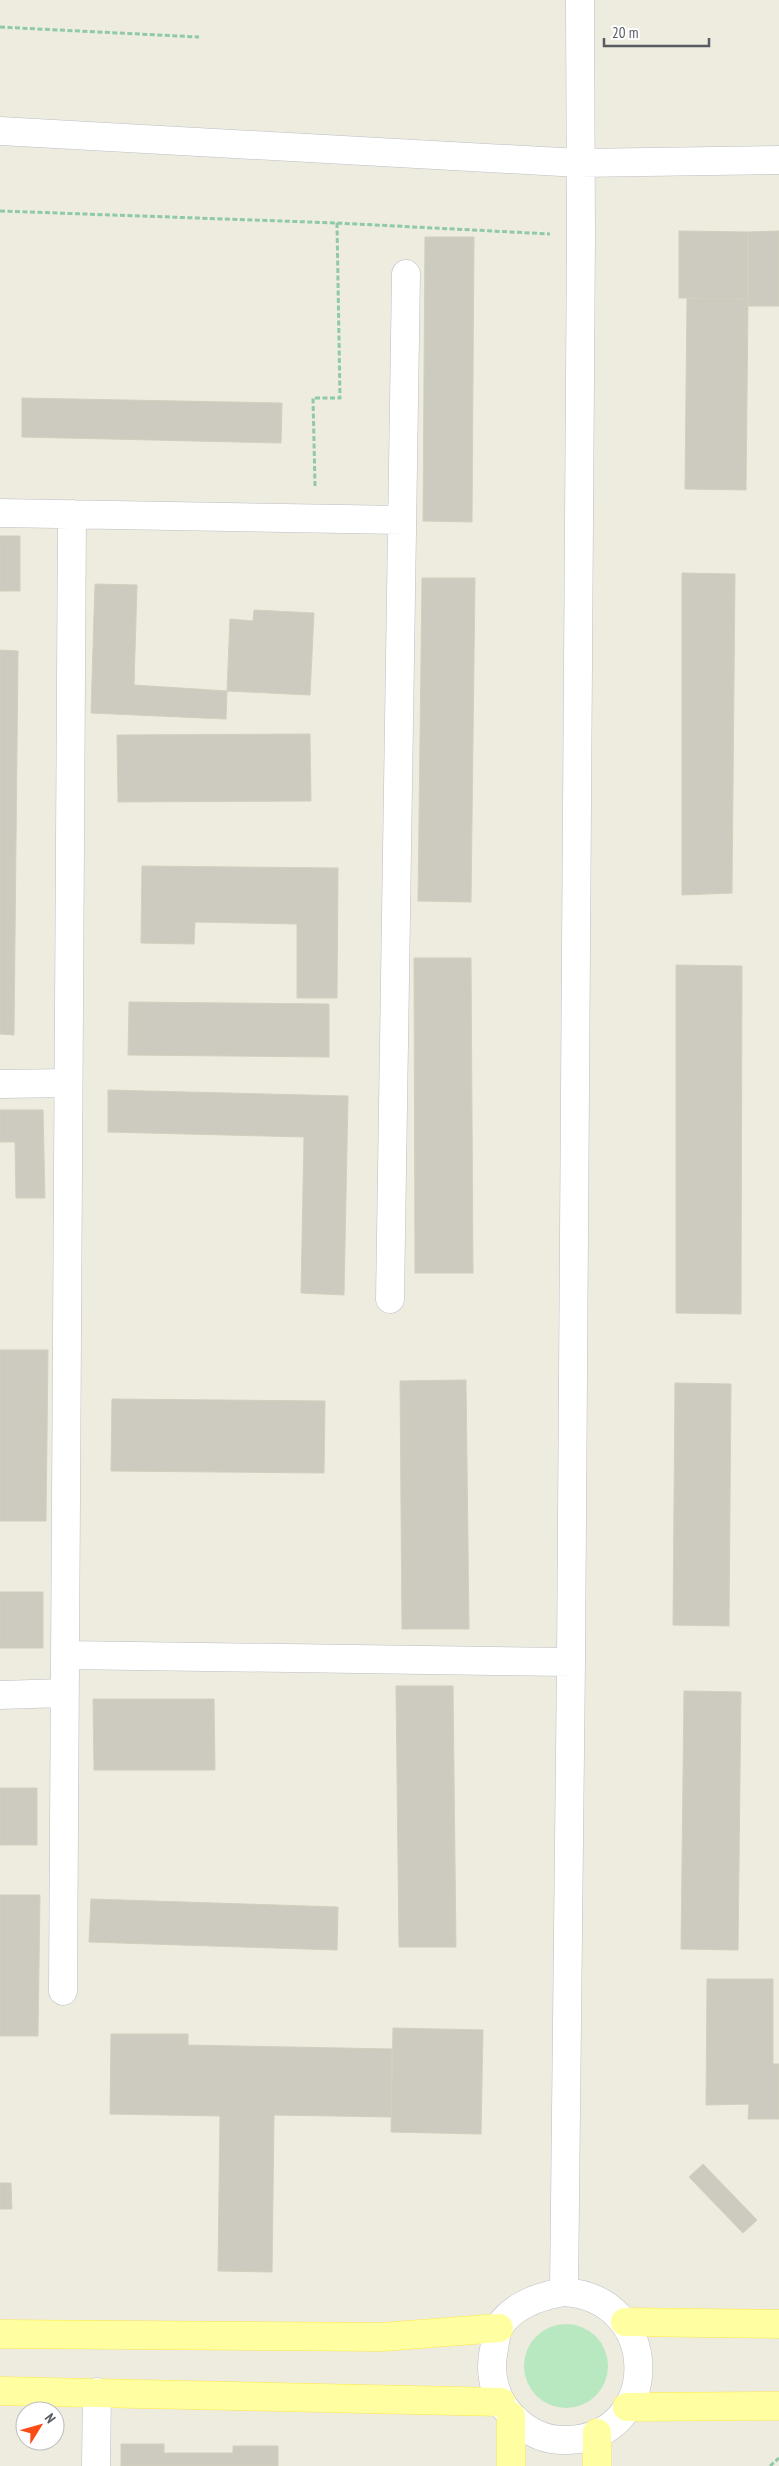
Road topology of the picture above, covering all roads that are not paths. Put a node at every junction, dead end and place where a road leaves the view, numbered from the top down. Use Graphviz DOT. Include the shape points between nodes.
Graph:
graph roads {
  1 [pos="580,0"];
  2 [pos="0,131"];
  3 [pos="779,160"];
  4 [pos="579,163"];
  5 [pos="406,274"];
  6 [pos="0,513"];
  7 [pos="72,514"];
  8 [pos="402,520"];
  9 [pos="68,1083"];
  10 [pos="0,1084"];
  11 [pos="390,1299"];
  12 [pos="65,1655"];
  13 [pos="571,1662"];
  14 [pos="64,1693"];
  15 [pos="0,1695"];
  16 [pos="63,1991"];
  17 [pos="564,2292"];
  18 [pos="624,2322"];
  19 [pos="779,2324"];
  20 [pos="499,2328"];
  21 [pos="0,2334"];
  22 [pos="0,2391"];
  23 [pos="97,2392"];
  24 [pos="779,2406"];
  25 [pos="627,2407"];
  26 [pos="506,2409"];
  27 [pos="597,2433"];
  28 [pos="96,2466"];
  29 [pos="511,2466"];
  30 [pos="597,2466"];
  1 -- 4 [label="street"];
  2 -- 4 [label="street"];
  3 -- 4 [label="street"];
  4 -- 13 [label="street"];
  5 -- 8 [label="street"];
  6 -- 7 [label="street"];
  7 -- 8 [label="street"];
  7 -- 9 [label="street"];
  8 -- 11 [label="street"];
  9 -- 10 [label="street"];
  9 -- 12 [label="street"];
  12 -- 13 [label="street"];
  12 -- 14 [label="street"];
  13 -- 17 [label="street"];
  14 -- 15 [label="street"];
  14 -- 16 [label="street"];
  17 -- 18 [label="street" via="578,2293 604,2303"];
  17 -- 20 [label="street" via="531,2300"];
  18 -- 19 [label="main road"];
  18 -- 25 [label="street" via="636,2347 639,2373 636,2390"];
  20 -- 21 [label="main road" via="382,2337"];
  20 -- 26 [label="street" via="491,2362 493,2383"];
  22 -- 23 [label="main road"];
  23 -- 26 [label="main road"];
  23 -- 28 [label="street"];
  24 -- 25 [label="main road"];
  25 -- 27 [label="street" via="614,2422"];
  26 -- 27 [label="street" via="524,2428 540,2436 557,2440 578,2439"];
  26 -- 29 [label="main road"];
  27 -- 30 [label="main road"];
}
